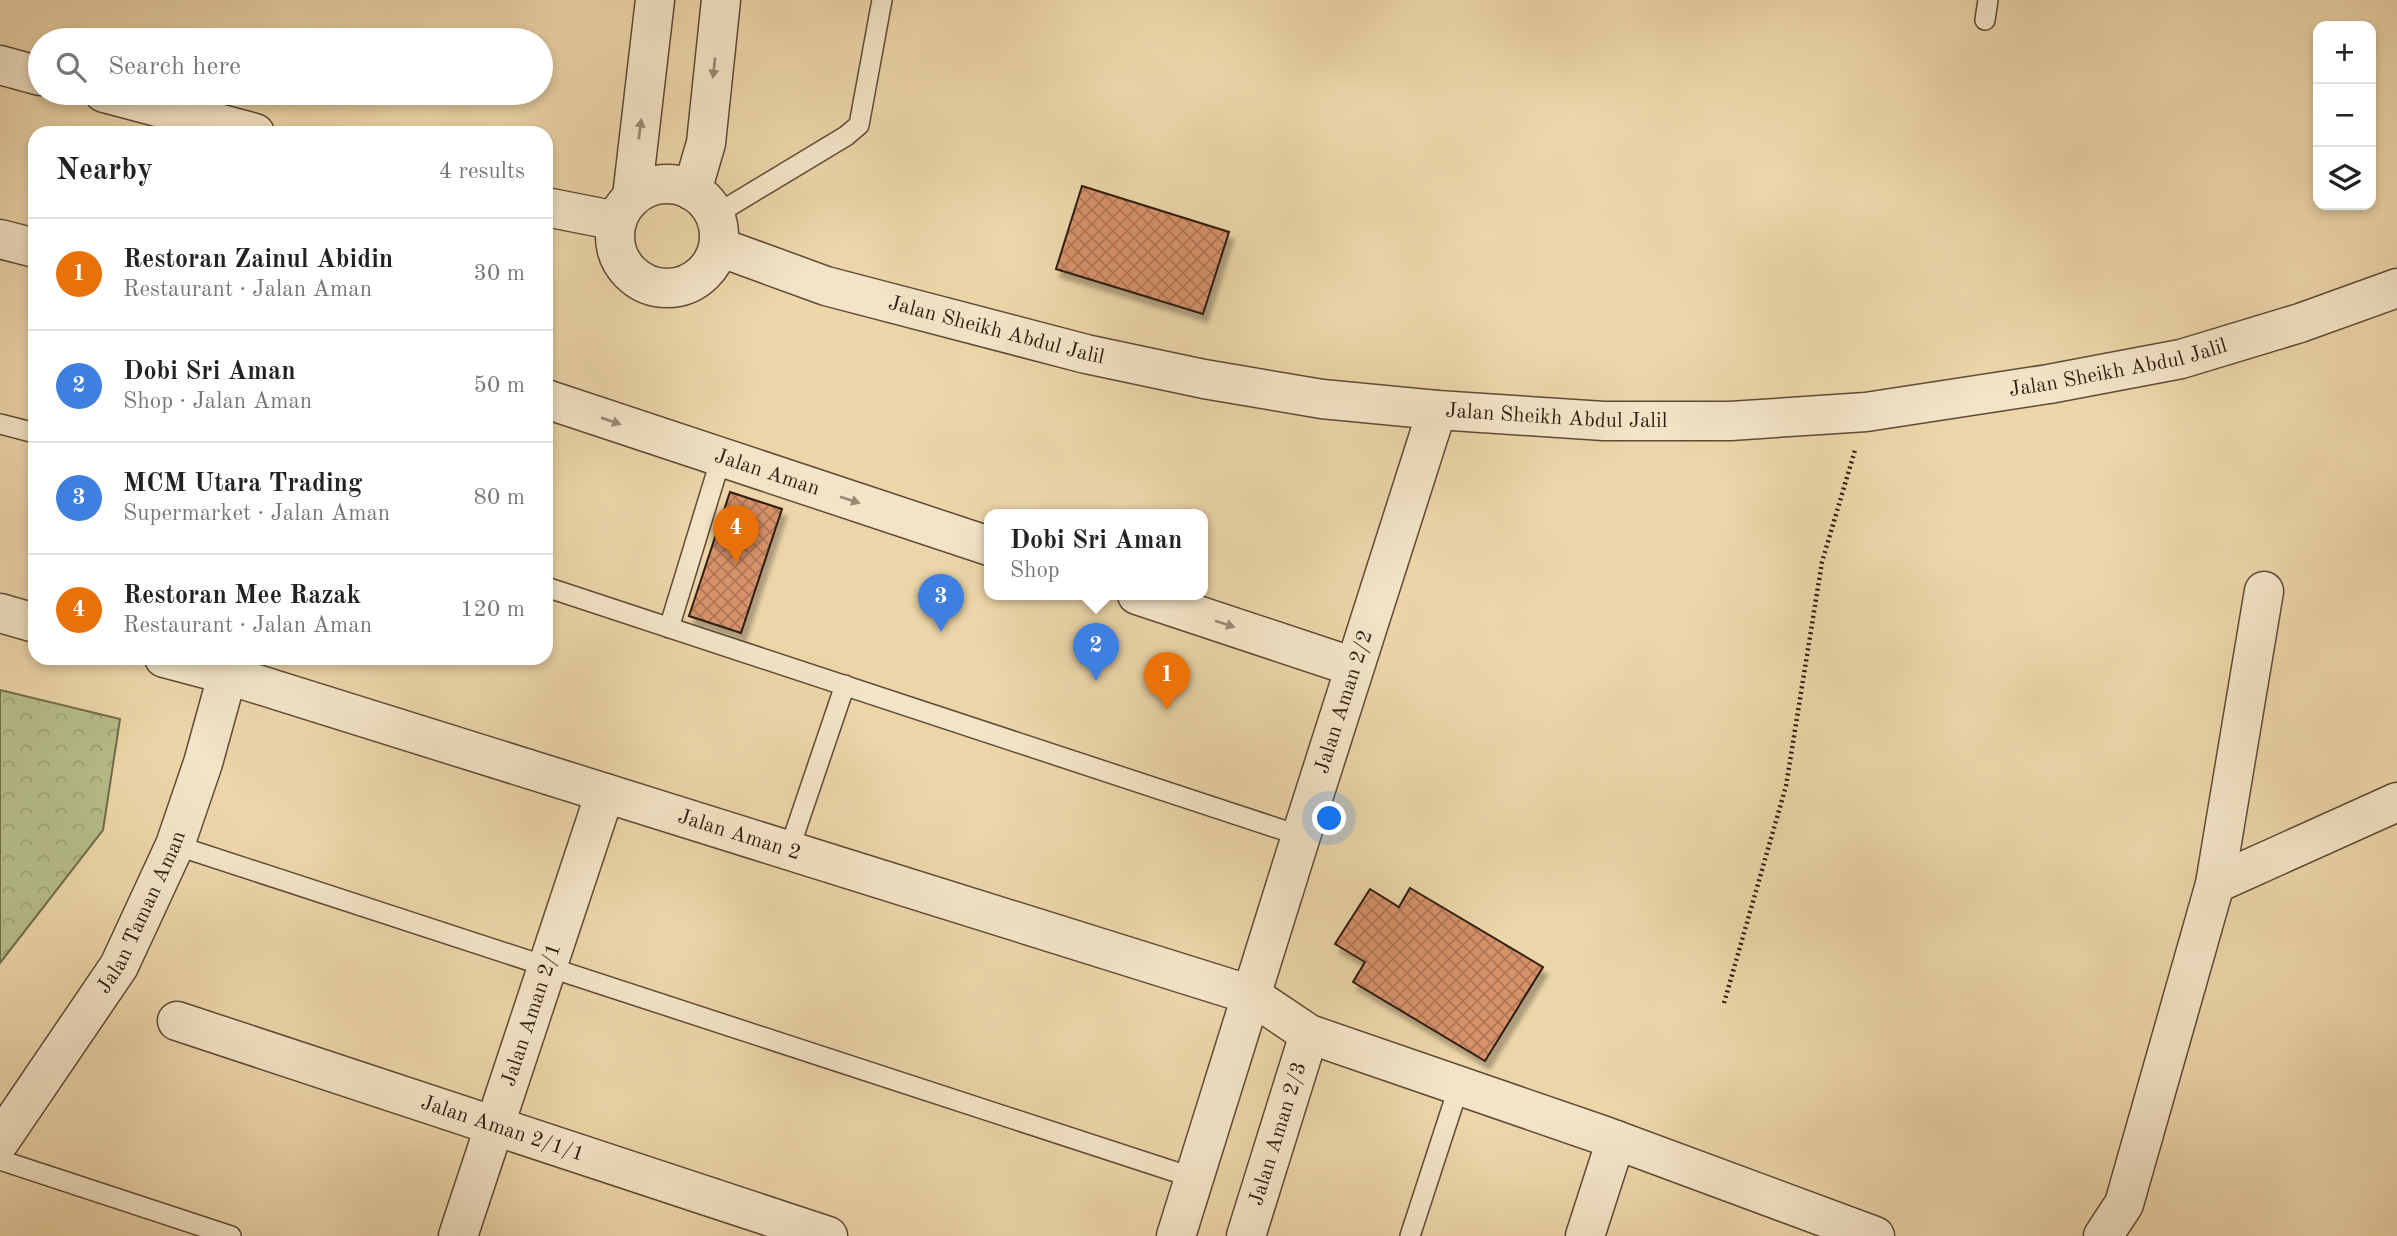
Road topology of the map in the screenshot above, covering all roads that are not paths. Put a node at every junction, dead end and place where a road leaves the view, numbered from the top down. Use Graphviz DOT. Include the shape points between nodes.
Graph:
graph roads {
  1 [pos="655,0"];
  2 [pos="721,0"];
  3 [pos="882,0"];
  4 [pos="1988,0"];
  5 [pos="1985,20"];
  6 [pos="0,65"];
  7 [pos="28,73"];
  8 [pos="149,105"];
  9 [pos="229,126"];
  10 [pos="553,206"];
  11 [pos="625,209"];
  12 [pos="709,218"];
  13 [pos="0,239"];
  14 [pos="28,246"];
  15 [pos="2397,288"];
  16 [pos="553,401"];
  17 [pos="1437,410"];
  18 [pos="0,424"];
  19 [pos="28,431"];
  20 [pos="721,458"];
  21 [pos="984,545"];
  22 [pos="553,589"];
  23 [pos="2264,591"];
  24 [pos="1152,600"];
  25 [pos="0,613"];
  26 [pos="28,621"];
  27 [pos="669,628"];
  28 [pos="230,667"];
  29 [pos="1354,667"];
  30 [pos="845,685"];
  31 [pos="605,793"];
  32 [pos="2397,802"];
  33 [pos="1301,836"];
  34 [pos="175,845"];
  35 [pos="789,850"];
  36 [pos="2215,884"];
  37 [pos="547,968"];
  38 [pos="1251,995"];
  39 [pos="177,1021"];
  40 [pos="1309,1034"];
  41 [pos="1459,1086"];
  42 [pos="494,1126"];
  43 [pos="1616,1140"];
  44 [pos="0,1141"];
  45 [pos="0,1160"];
  46 [pos="1194,1178"];
  47 [pos="231,1236"];
  48 [pos="458,1236"];
  49 [pos="828,1236"];
  50 [pos="1176,1236"];
  51 [pos="1246,1236"];
  52 [pos="1410,1236"];
  53 [pos="1585,1236"];
  54 [pos="1875,1236"];
  55 [pos="2103,1236"];
  11 -- 1 [label="street, one-way"];
  2 -- 12 [label="street, one-way" via="706,143"];
  3 -- 12 [label="lane" via="859,125"];
  4 -- 5 [label="lane"];
  6 -- 7 [label="street"];
  8 -- 9 [label="street"];
  10 -- 11 [label="street"];
  11 -- 12 [label="street" via="646,189 677,185"];
  11 -- 12 [label="street" via="615,237 622,262 639,280 654,287 688,285 702,276 712,263"];
  12 -- 17 [label="street, Jalan Sheikh Abdul Jalil" via="826,286 1086,354 1204,379 1322,399"];
  13 -- 14 [label="street"];
  15 -- 17 [label="street, Jalan Sheikh Abdul Jalil" via="2181,359 1866,412 1730,421 1604,421"];
  16 -- 20 [label="street, Jalan Aman, one-way"];
  17 -- 29 [label="street, Jalan Aman 2/2"];
  18 -- 19 [label="lane"];
  20 -- 21 [label="street, Jalan Aman, one-way"];
  20 -- 27 [label="lane"];
  22 -- 27 [label="lane"];
  23 -- 36 [label="street"];
  24 -- 29 [label="street, one-way"];
  25 -- 26 [label="street"];
  27 -- 30 [label="lane"];
  28 -- 31 [label="street, Jalan Aman 2"];
  28 -- 34 [label="street, Jalan Taman Aman"];
  29 -- 33 [label="street, Jalan Aman 2/2"];
  30 -- 33 [label="lane"];
  30 -- 35 [label="lane"];
  31 -- 35 [label="street, Jalan Aman 2"];
  31 -- 37 [label="street, Jalan Aman 2/1"];
  32 -- 36 [label="street"];
  33 -- 38 [label="street, Jalan Aman 2/2"];
  34 -- 37 [label="lane"];
  34 -- 44 [label="street, Jalan Taman Aman" via="119,966"];
  35 -- 38 [label="street, Jalan Aman 2"];
  36 -- 55 [label="street" via="2124,1203"];
  37 -- 42 [label="street, Jalan Aman 2/1"];
  37 -- 46 [label="lane"];
  38 -- 40 [label="street, Jalan Aman 2"];
  38 -- 46 [label="street, Jalan Aman 2/2"];
  39 -- 42 [label="street, Jalan Aman 2/1/1"];
  40 -- 41 [label="street, Jalan Aman 2"];
  40 -- 51 [label="street, Jalan Aman 2/3"];
  41 -- 43 [label="street, Jalan Aman 2"];
  41 -- 52 [label="lane"];
  42 -- 48 [label="street, Jalan Aman 2/1"];
  42 -- 49 [label="street, Jalan Aman 2/1/1"];
  43 -- 53 [label="street"];
  43 -- 54 [label="street, Jalan Aman 2"];
  45 -- 47 [label="lane"];
  46 -- 50 [label="street, Jalan Aman 2/2"];
}
